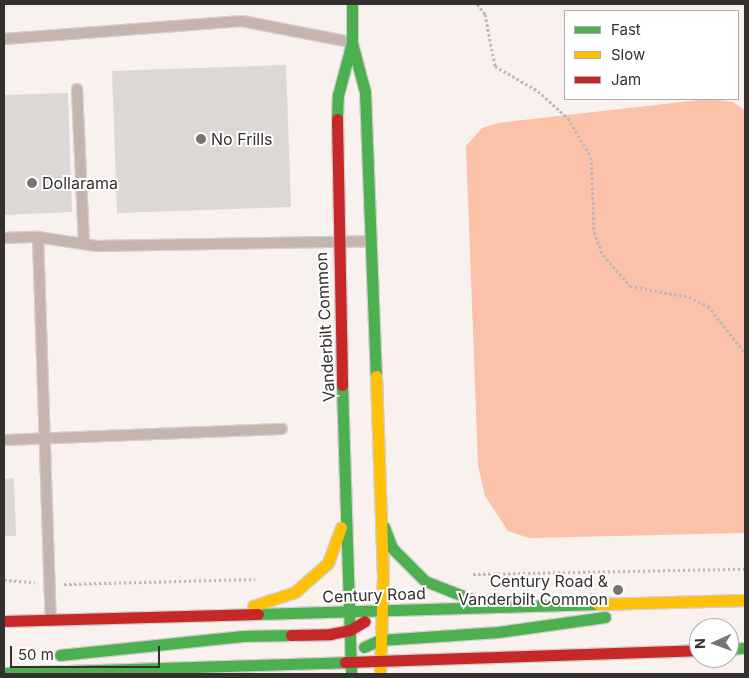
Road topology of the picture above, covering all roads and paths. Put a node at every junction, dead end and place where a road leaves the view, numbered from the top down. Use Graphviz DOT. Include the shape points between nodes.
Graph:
graph roads {
  1 [pos="352,4"];
  2 [pos="477,4"];
  3 [pos="4,39"];
  4 [pos="352,42"];
  5 [pos="77,90"];
  6 [pos="4,238"];
  7 [pos="38,238"];
  8 [pos="337,241"];
  9 [pos="372,241"];
  10 [pos="84,244"];
  11 [pos="745,353"];
  12 [pos="282,429"];
  13 [pos="4,440"];
  14 [pos="44,440"];
  15 [pos="348,501"];
  16 [pos="381,521"];
  17 [pos="745,569"];
  18 [pos="463,574"];
  19 [pos="262,579"];
  20 [pos="4,580"];
  21 [pos="50,583"];
  22 [pos="745,600"];
  23 [pos="632,602"];
  24 [pos="497,607"];
  25 [pos="382,611"];
  26 [pos="349,612"];
  27 [pos="228,615"];
  28 [pos="51,620"];
  29 [pos="4,622"];
  30 [pos="350,630"];
  31 [pos="380,640"];
  32 [pos="689,650"];
  33 [pos="47,656"];
  34 [pos="30,659"];
  35 [pos="380,661"];
  36 [pos="351,662"];
  37 [pos="4,663"];
  38 [pos="4,673"];
  39 [pos="352,674"];
  40 [pos="380,674"];
  1 -- 4 [label="main road, Vanderbilt Common"];
  2 -- 11 [label="path" via="485,14 495,66 538,91 568,118 591,156 594,232 603,255 630,286 689,296 708,306"];
  3 -- 4 [label="lane" via="242,22"];
  4 -- 8 [label="main road, Vanderbilt Common" via="338,95"];
  4 -- 9 [label="main road, Vanderbilt Common" via="365,92"];
  5 -- 10 [label="lane"];
  6 -- 7 [label="lane"];
  7 -- 10 [label="lane"];
  7 -- 14 [label="lane"];
  8 -- 9 [label="lane"];
  8 -- 10 [label="lane"];
  8 -- 15 [label="main road, Vanderbilt Common"];
  9 -- 16 [label="main road, Vanderbilt Common"];
  12 -- 14 [label="lane"];
  13 -- 14 [label="lane"];
  14 -- 21 [label="lane"];
  15 -- 26 [label="main road, Vanderbilt Common"];
  15 -- 27 [label="main road" via="328,563 295,592"];
  16 -- 24 [label="main road" via="392,548 425,581 441,590"];
  16 -- 25 [label="main road, Vanderbilt Common"];
  17 -- 18 [label="path"];
  19 -- 21 [label="path" via="97,586"];
  20 -- 21 [label="path"];
  21 -- 28 [label="lane"];
  22 -- 23 [label="main road, Century Road"];
  23 -- 24 [label="main road, Century Road"];
  23 -- 31 [label="main road" via="598,620"];
  24 -- 25 [label="main road, Century Road"];
  25 -- 26 [label="main road, Century Road"];
  25 -- 30 [label="main road"];
  25 -- 31 [label="main road, Vanderbilt Common"];
  26 -- 27 [label="main road, Century Road"];
  26 -- 30 [label="main road, Vanderbilt Common"];
  27 -- 28 [label="main road, Century Road"];
  28 -- 29 [label="main road, Century Road"];
  30 -- 33 [label="main road"];
  30 -- 36 [label="main road, Vanderbilt Common"];
  31 -- 35 [label="main road, Vanderbilt Common"];
  31 -- 36 [label="main road" via="364,647"];
  32 -- 35 [label="main road"];
  34 -- 37 [label="main road"];
  35 -- 36 [label="main road"];
  35 -- 40 [label="main road, Vanderbilt Common"];
  36 -- 38 [label="main road"];
  36 -- 39 [label="main road, Vanderbilt Common"];
}
